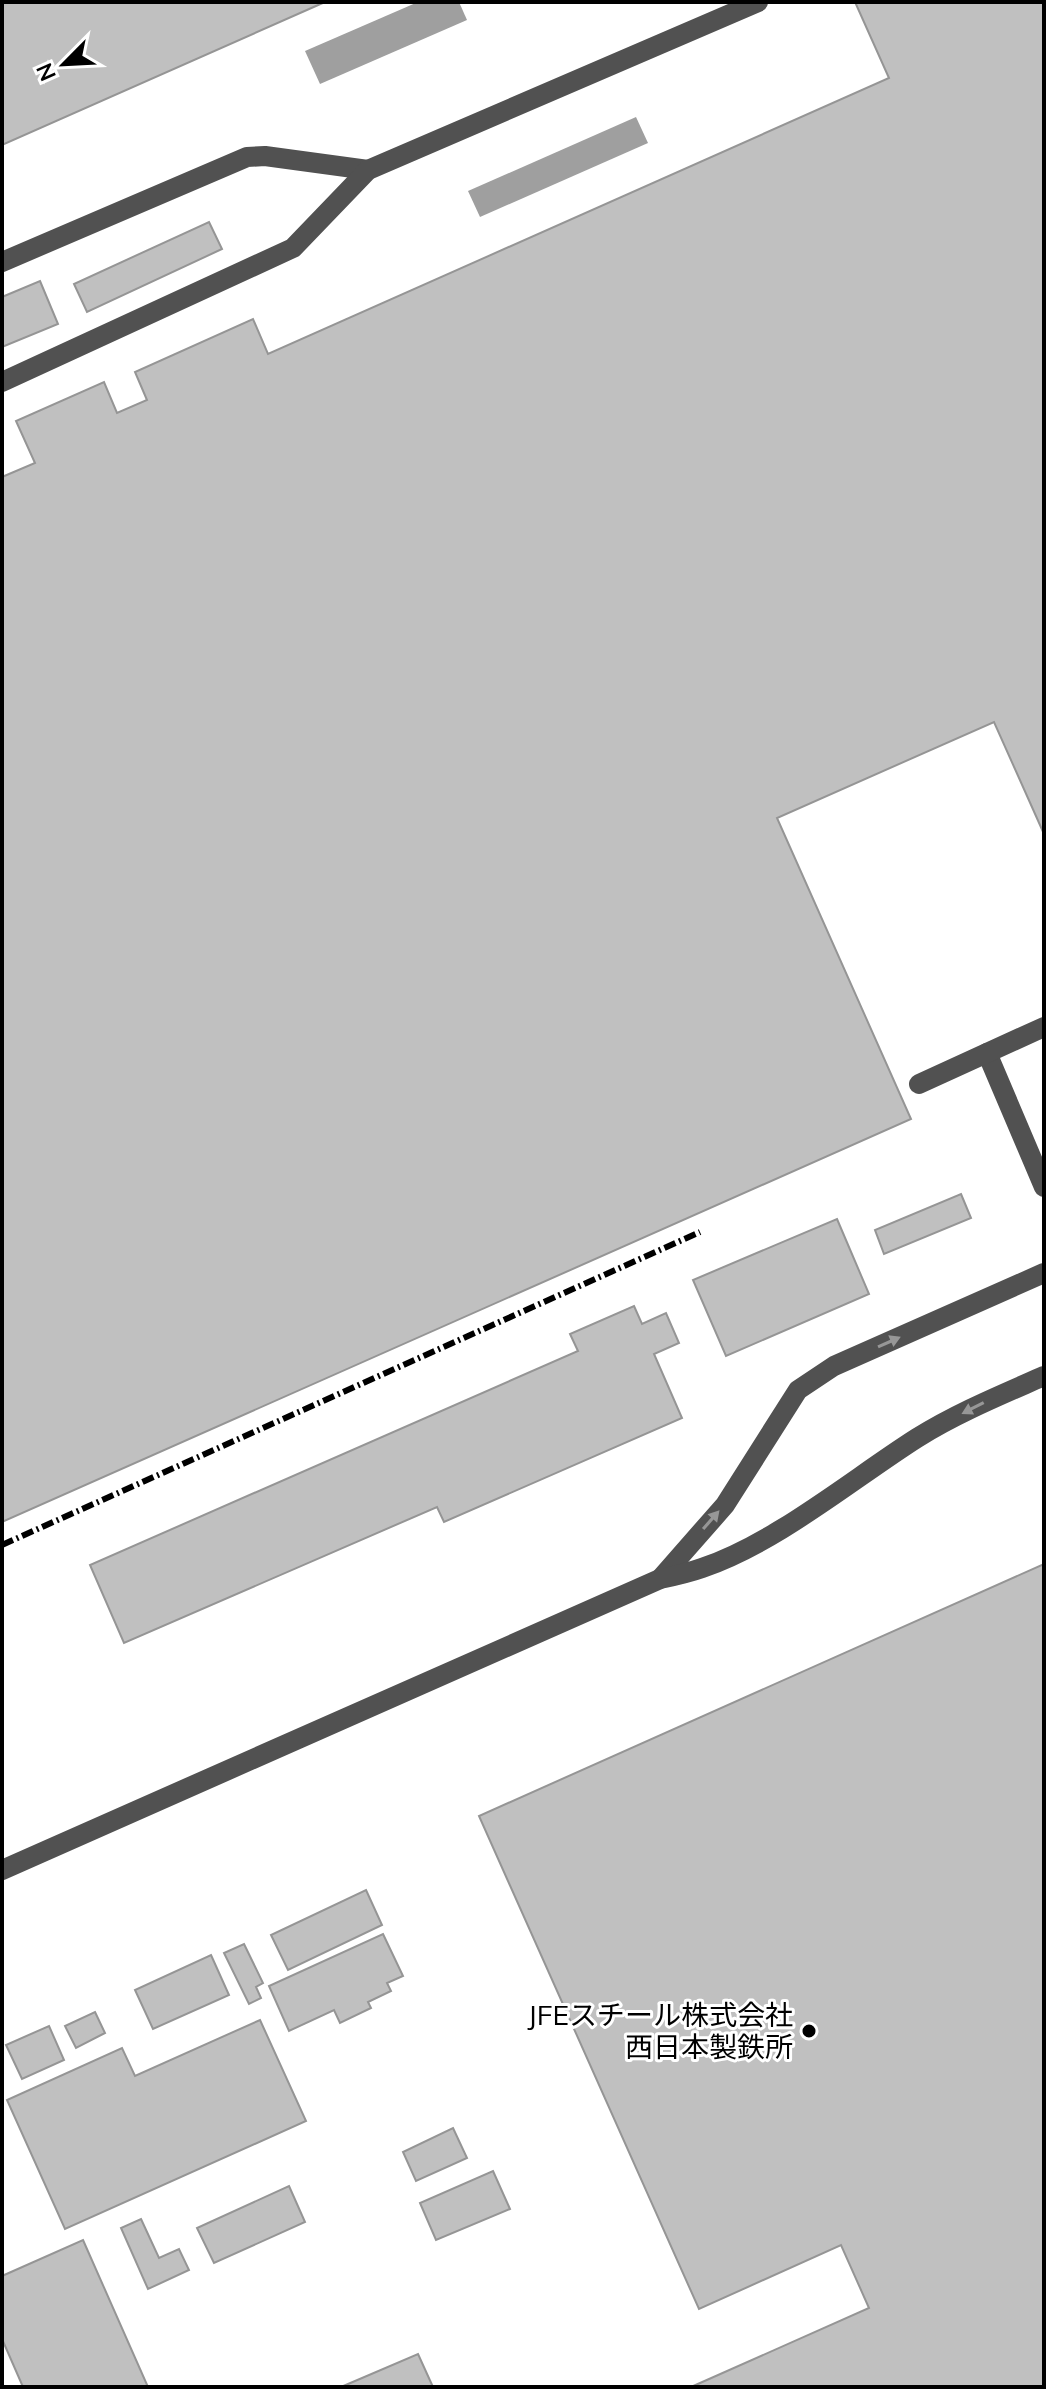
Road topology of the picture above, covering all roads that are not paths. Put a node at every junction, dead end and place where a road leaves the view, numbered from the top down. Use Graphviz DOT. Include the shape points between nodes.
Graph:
graph roads {
  1 [pos="758,2"];
  2 [pos="368,170"];
  3 [pos="2,262"];
  4 [pos="2,382"];
  5 [pos="1044,1027"];
  6 [pos="987,1053"];
  7 [pos="919,1084"];
  8 [pos="1044,1187"];
  9 [pos="1044,1273"];
  10 [pos="1044,1376"];
  11 [pos="660,1579"];
  12 [pos="2,1870"];
  1 -- 2 [label="lane"];
  2 -- 3 [label="lane" via="247,157"];
  2 -- 4 [label="lane" via="293,248"];
  5 -- 6 [label="lane"];
  6 -- 7 [label="lane"];
  6 -- 8 [label="lane"];
  11 -- 9 [label="lane, one-way" via="725,1505 798,1390 834,1366"];
  10 -- 11 [label="lane, one-way" via="920,1436 749,1547 703,1568"];
  11 -- 12 [label="lane"];
}
